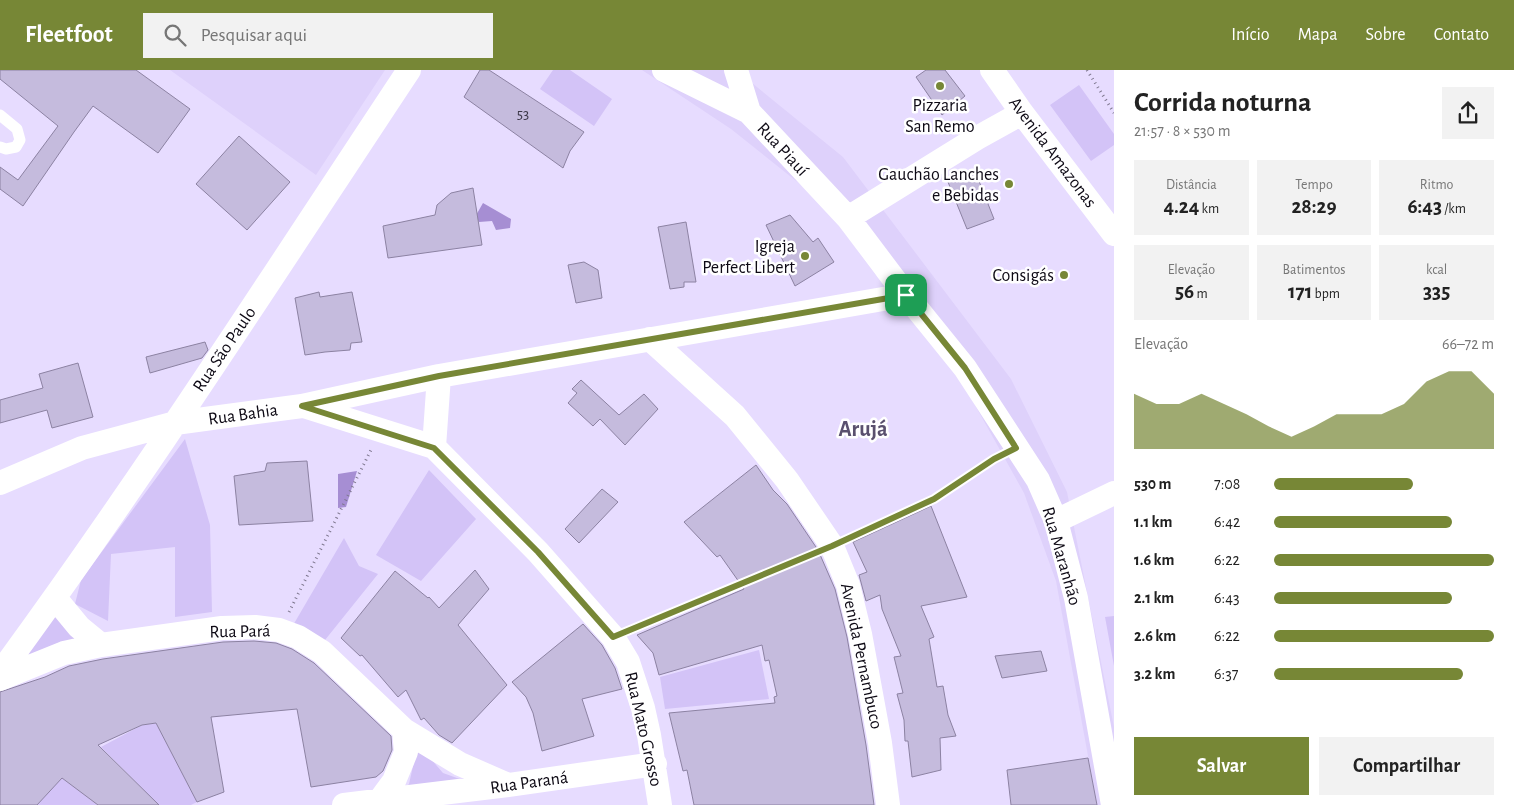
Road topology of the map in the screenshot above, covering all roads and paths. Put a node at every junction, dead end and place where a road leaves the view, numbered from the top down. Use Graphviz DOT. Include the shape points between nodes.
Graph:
graph roads {
  1 [pos="409,70"];
  2 [pos="664,70"];
  3 [pos="736,70"];
  4 [pos="992,70"];
  5 [pos="1087,70"];
  6 [pos="749,112"];
  7 [pos="1022,113"];
  8 [pos="1114,113"];
  9 [pos="0,114"];
  10 [pos="0,147"];
  11 [pos="848,218"];
  12 [pos="1114,234"];
  13 [pos="906,295"];
  14 [pos="650,339"];
  15 [pos="439,376"];
  16 [pos="302,406"];
  17 [pos="175,423"];
  18 [pos="382,430"];
  19 [pos="434,448"];
  20 [pos="1016,448"];
  21 [pos="0,483"];
  22 [pos="1114,493"];
  23 [pos="1056,521"];
  24 [pos="832,546"];
  25 [pos="55,598"];
  26 [pos="280,630"];
  27 [pos="613,637"];
  28 [pos="101,645"];
  29 [pos="0,673"];
  30 [pos="0,679"];
  31 [pos="404,730"];
  32 [pos="655,764"];
  33 [pos="508,785"];
  34 [pos="380,800"];
  35 [pos="344,805"];
  36 [pos="660,805"];
  37 [pos="888,805"];
  38 [pos="1113,805"];
  1 -- 17 [label="street, Rua São Paulo"];
  2 -- 6 [label="street"];
  3 -- 6 [label="street, Rua Piauí"];
  4 -- 7 [label="street, Avenida Amazonas"];
  5 -- 8 [label="path"];
  6 -- 11 [label="street, Rua Piauí"];
  7 -- 11 [label="street"];
  7 -- 12 [label="street, Avenida Amazonas"];
  9 -- 10 [label="lane" via="17,129 20,140 16,147"];
  11 -- 13 [label="street, Rua Maranhão"];
  13 -- 14 [label="street, Rua Bahia"];
  13 -- 20 [label="street, Rua Maranhão" via="965,368"];
  14 -- 15 [label="street, Rua Bahia"];
  14 -- 24 [label="street, Avenida Pernambuco" via="735,416 787,480"];
  15 -- 16 [label="street, Rua Bahia"];
  15 -- 19 [label="street"];
  16 -- 17 [label="street, Rua Bahia"];
  16 -- 18 [label="street, Rua Mato Grosso"];
  17 -- 21 [label="street, Rua Bahia" via="82,448"];
  17 -- 25 [label="street, Rua São Paulo"];
  18 -- 19 [label="street, Rua Mato Grosso"];
  18 -- 26 [label="path"];
  19 -- 27 [label="street, Rua Mato Grosso" via="538,552"];
  20 -- 23 [label="street, Rua Maranhão" via="1038,480"];
  20 -- 24 [label="path" via="934,499"];
  22 -- 23 [label="street"];
  23 -- 38 [label="street, Rua Maranhão" via="1076,598"];
  24 -- 27 [label="path"];
  24 -- 37 [label="street, Avenida Pernambuco" via="848,585 860,634"];
  25 -- 28 [label="street"];
  25 -- 29 [label="street, Rua São Paulo"];
  26 -- 28 [label="street, Rua Pará" via="222,628"];
  26 -- 31 [label="street, Rua Pará" via="322,652"];
  27 -- 32 [label="street, Rua Mato Grosso" via="628,662 643,708"];
  28 -- 30 [label="street, Rua Pará" via="64,653"];
  31 -- 33 [label="street, Rua Pará" via="460,764"];
  31 -- 34 [label="street" via="406,752 394,780"];
  32 -- 33 [label="street, Rua Paraná"];
  32 -- 36 [label="street, Rua Mato Grosso"];
  33 -- 34 [label="street, Rua Paraná"];
  34 -- 35 [label="street, Rua Paraná"];
}
